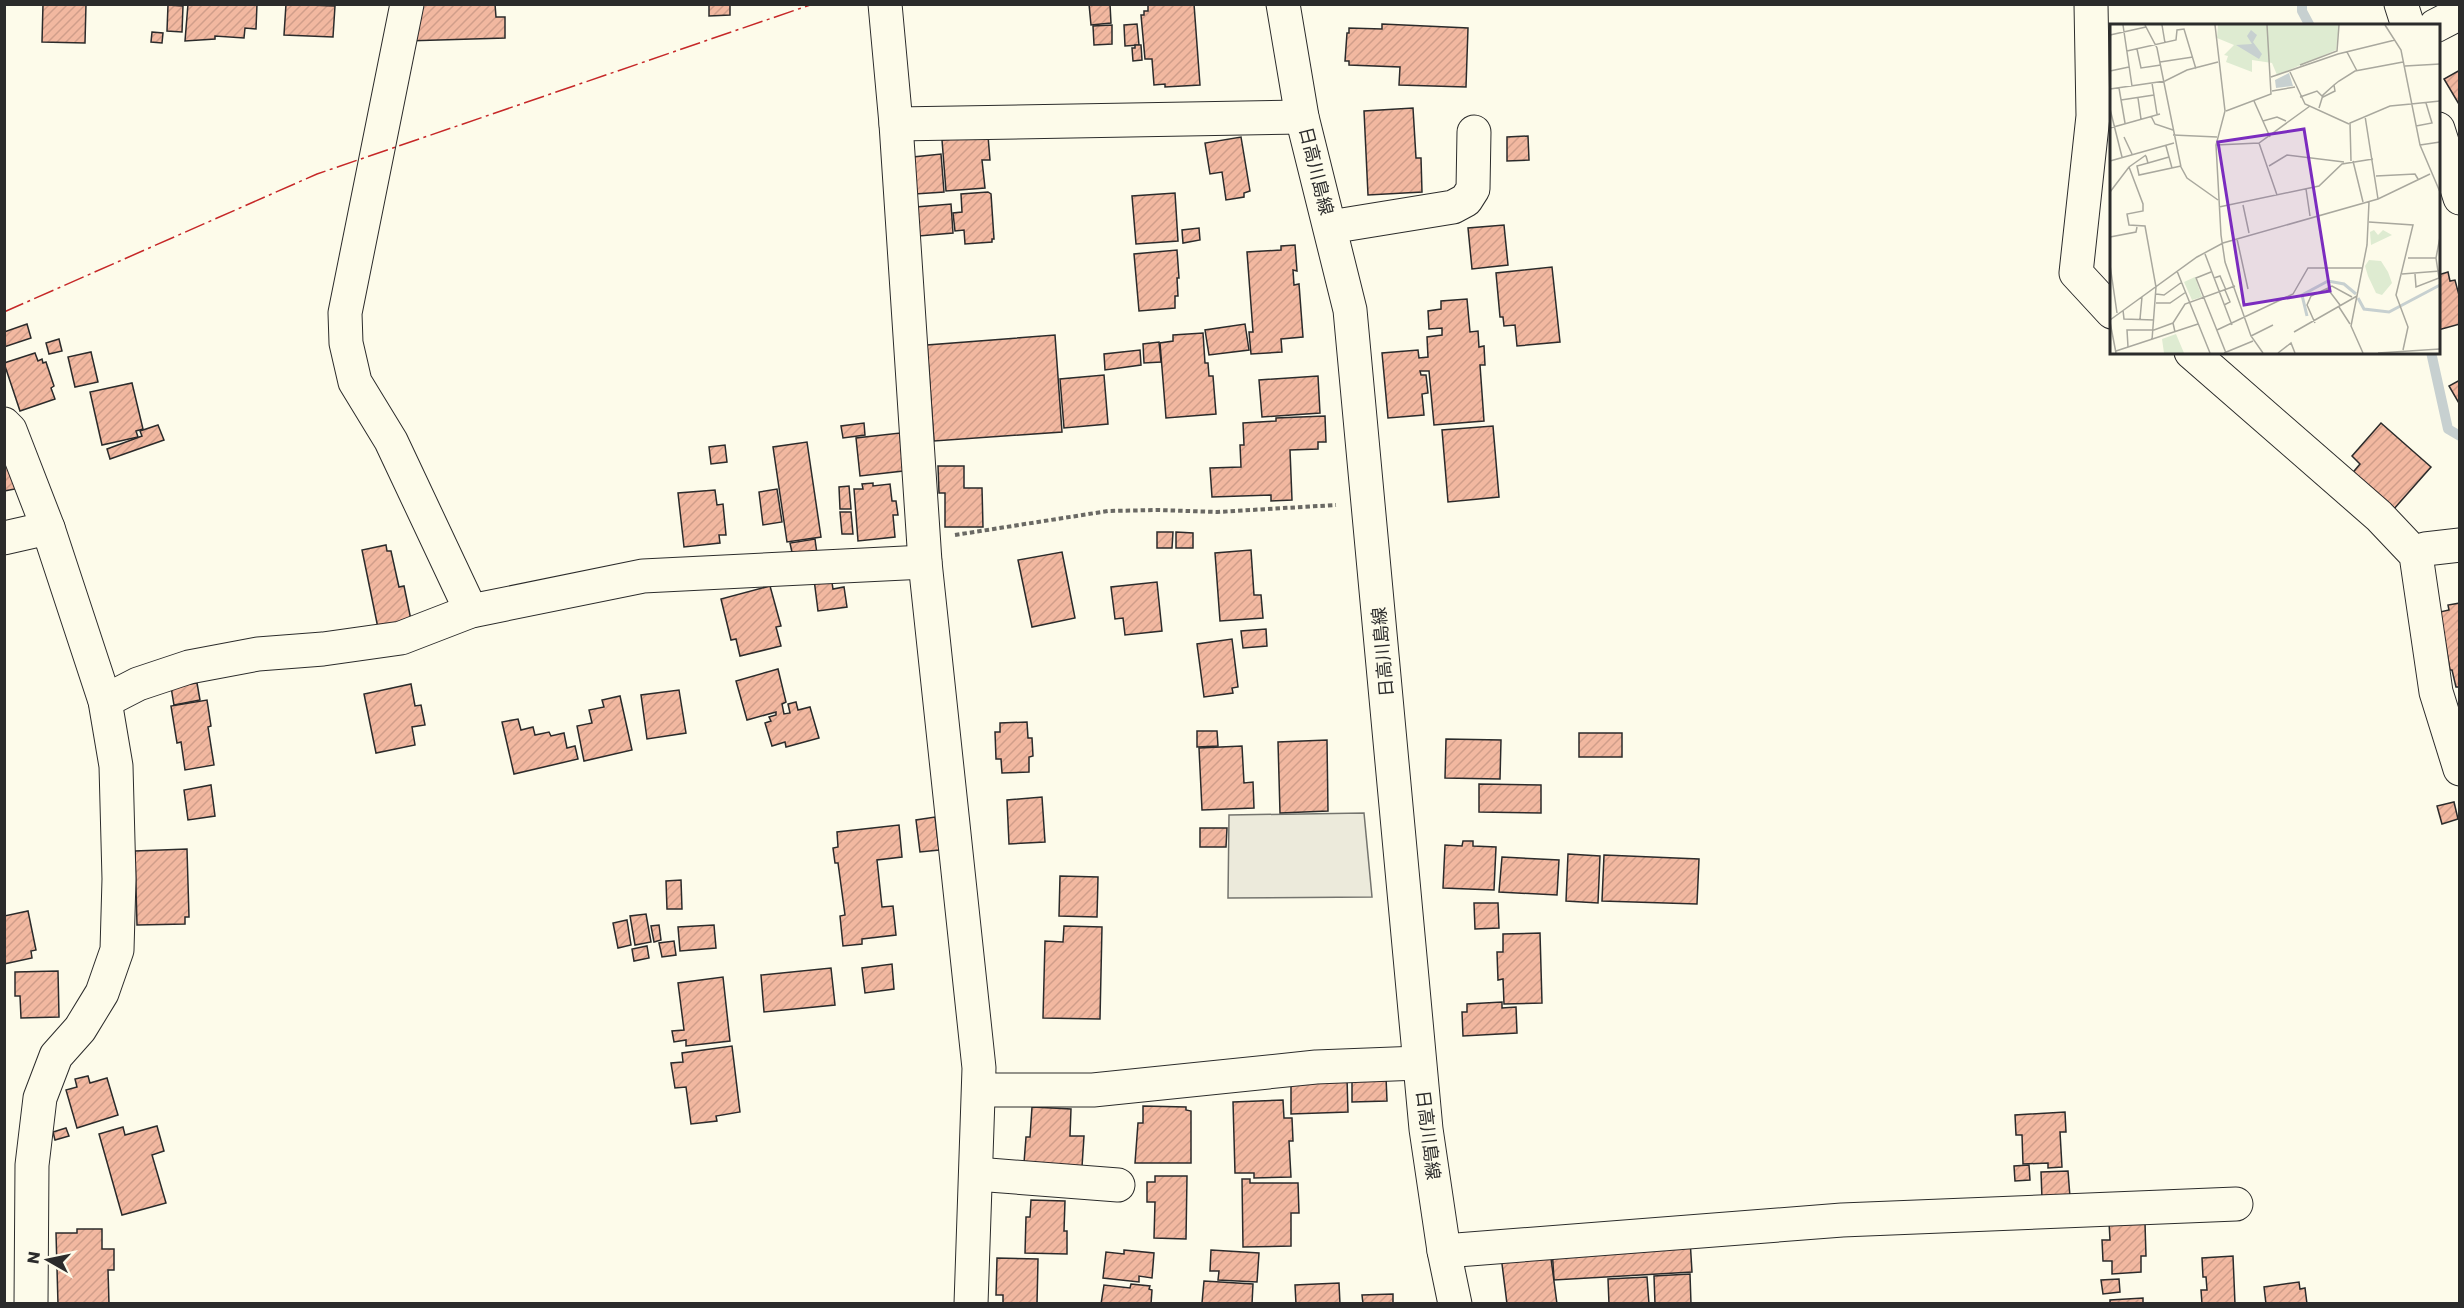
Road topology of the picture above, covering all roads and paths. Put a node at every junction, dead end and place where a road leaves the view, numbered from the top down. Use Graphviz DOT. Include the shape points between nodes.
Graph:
graph roads {
  1 [pos="406,4"];
  2 [pos="885,4"];
  3 [pos="1283,4"];
  4 [pos="2091,4"];
  5 [pos="2401,4"];
  6 [pos="2460,13"];
  7 [pos="2407,24"];
  8 [pos="2439,24"];
  9 [pos="1302,117"];
  10 [pos="896,124"];
  11 [pos="1474,132"];
  12 [pos="2440,132"];
  13 [pos="2460,198"];
  14 [pos="1330,227"];
  15 [pos="2110,310"];
  16 [pos="2193,354"];
  17 [pos="4,424"];
  18 [pos="1370,504"];
  19 [pos="48,528"];
  20 [pos="4,538"];
  21 [pos="2460,545"];
  22 [pos="924,551"];
  23 [pos="2416,555"];
  24 [pos="471,611"];
  25 [pos="105,700"];
  26 [pos="2460,769"];
  27 [pos="1419,1063"];
  28 [pos="980,1090"];
  29 [pos="976,1174"];
  30 [pos="1118,1185"];
  31 [pos="2236,1204"];
  32 [pos="1444,1251"];
  33 [pos="31,1304"];
  34 [pos="971,1304"];
  35 [pos="1455,1304"];
  1 -- 24 [label="street" via="345,313 346,343 355,382 391,441"];
  2 -- 10 [label="street"];
  3 -- 9 [label="street, 日高川島線"];
  4 -- 15 [label="street" via="2093,116 2076,273"];
  5 -- 7 [label="street"];
  6 -- 8 [label="street"];
  9 -- 10 [label="street"];
  9 -- 14 [label="street, 日高川島線"];
  10 -- 22 [label="street"];
  11 -- 14 [label="street" via="1473,189 1466,200 1453,207"];
  12 -- 13 [label="street"];
  14 -- 18 [label="street, 日高川島線" via="1350,310"];
  16 -- 23 [label="street" via="2379,516"];
  17 -- 19 [label="street" via="10,430"];
  18 -- 22 [label="path" via="1217,512 1108,511"];
  18 -- 27 [label="street, 日高川島線"];
  19 -- 20 [label="street"];
  19 -- 25 [label="street"];
  21 -- 23 [label="street" via="2425,549"];
  22 -- 24 [label="street" via="643,576"];
  22 -- 28 [label="street"];
  23 -- 26 [label="street" via="2436,692"];
  24 -- 25 [label="street" via="401,638 258,654 189,667"];
  25 -- 33 [label="street" via="116,766 117,950 102,993 80,1029 56,1056 40,1098 32,1165"];
  27 -- 28 [label="street" via="1316,1067 1093,1090"];
  27 -- 32 [label="street, 日高川島線"];
  28 -- 29 [label="street"];
  29 -- 30 [label="street"];
  29 -- 34 [label="street"];
  31 -- 32 [label="street" via="1842,1220"];
  32 -- 35 [label="street, 日高川島線"];
}
